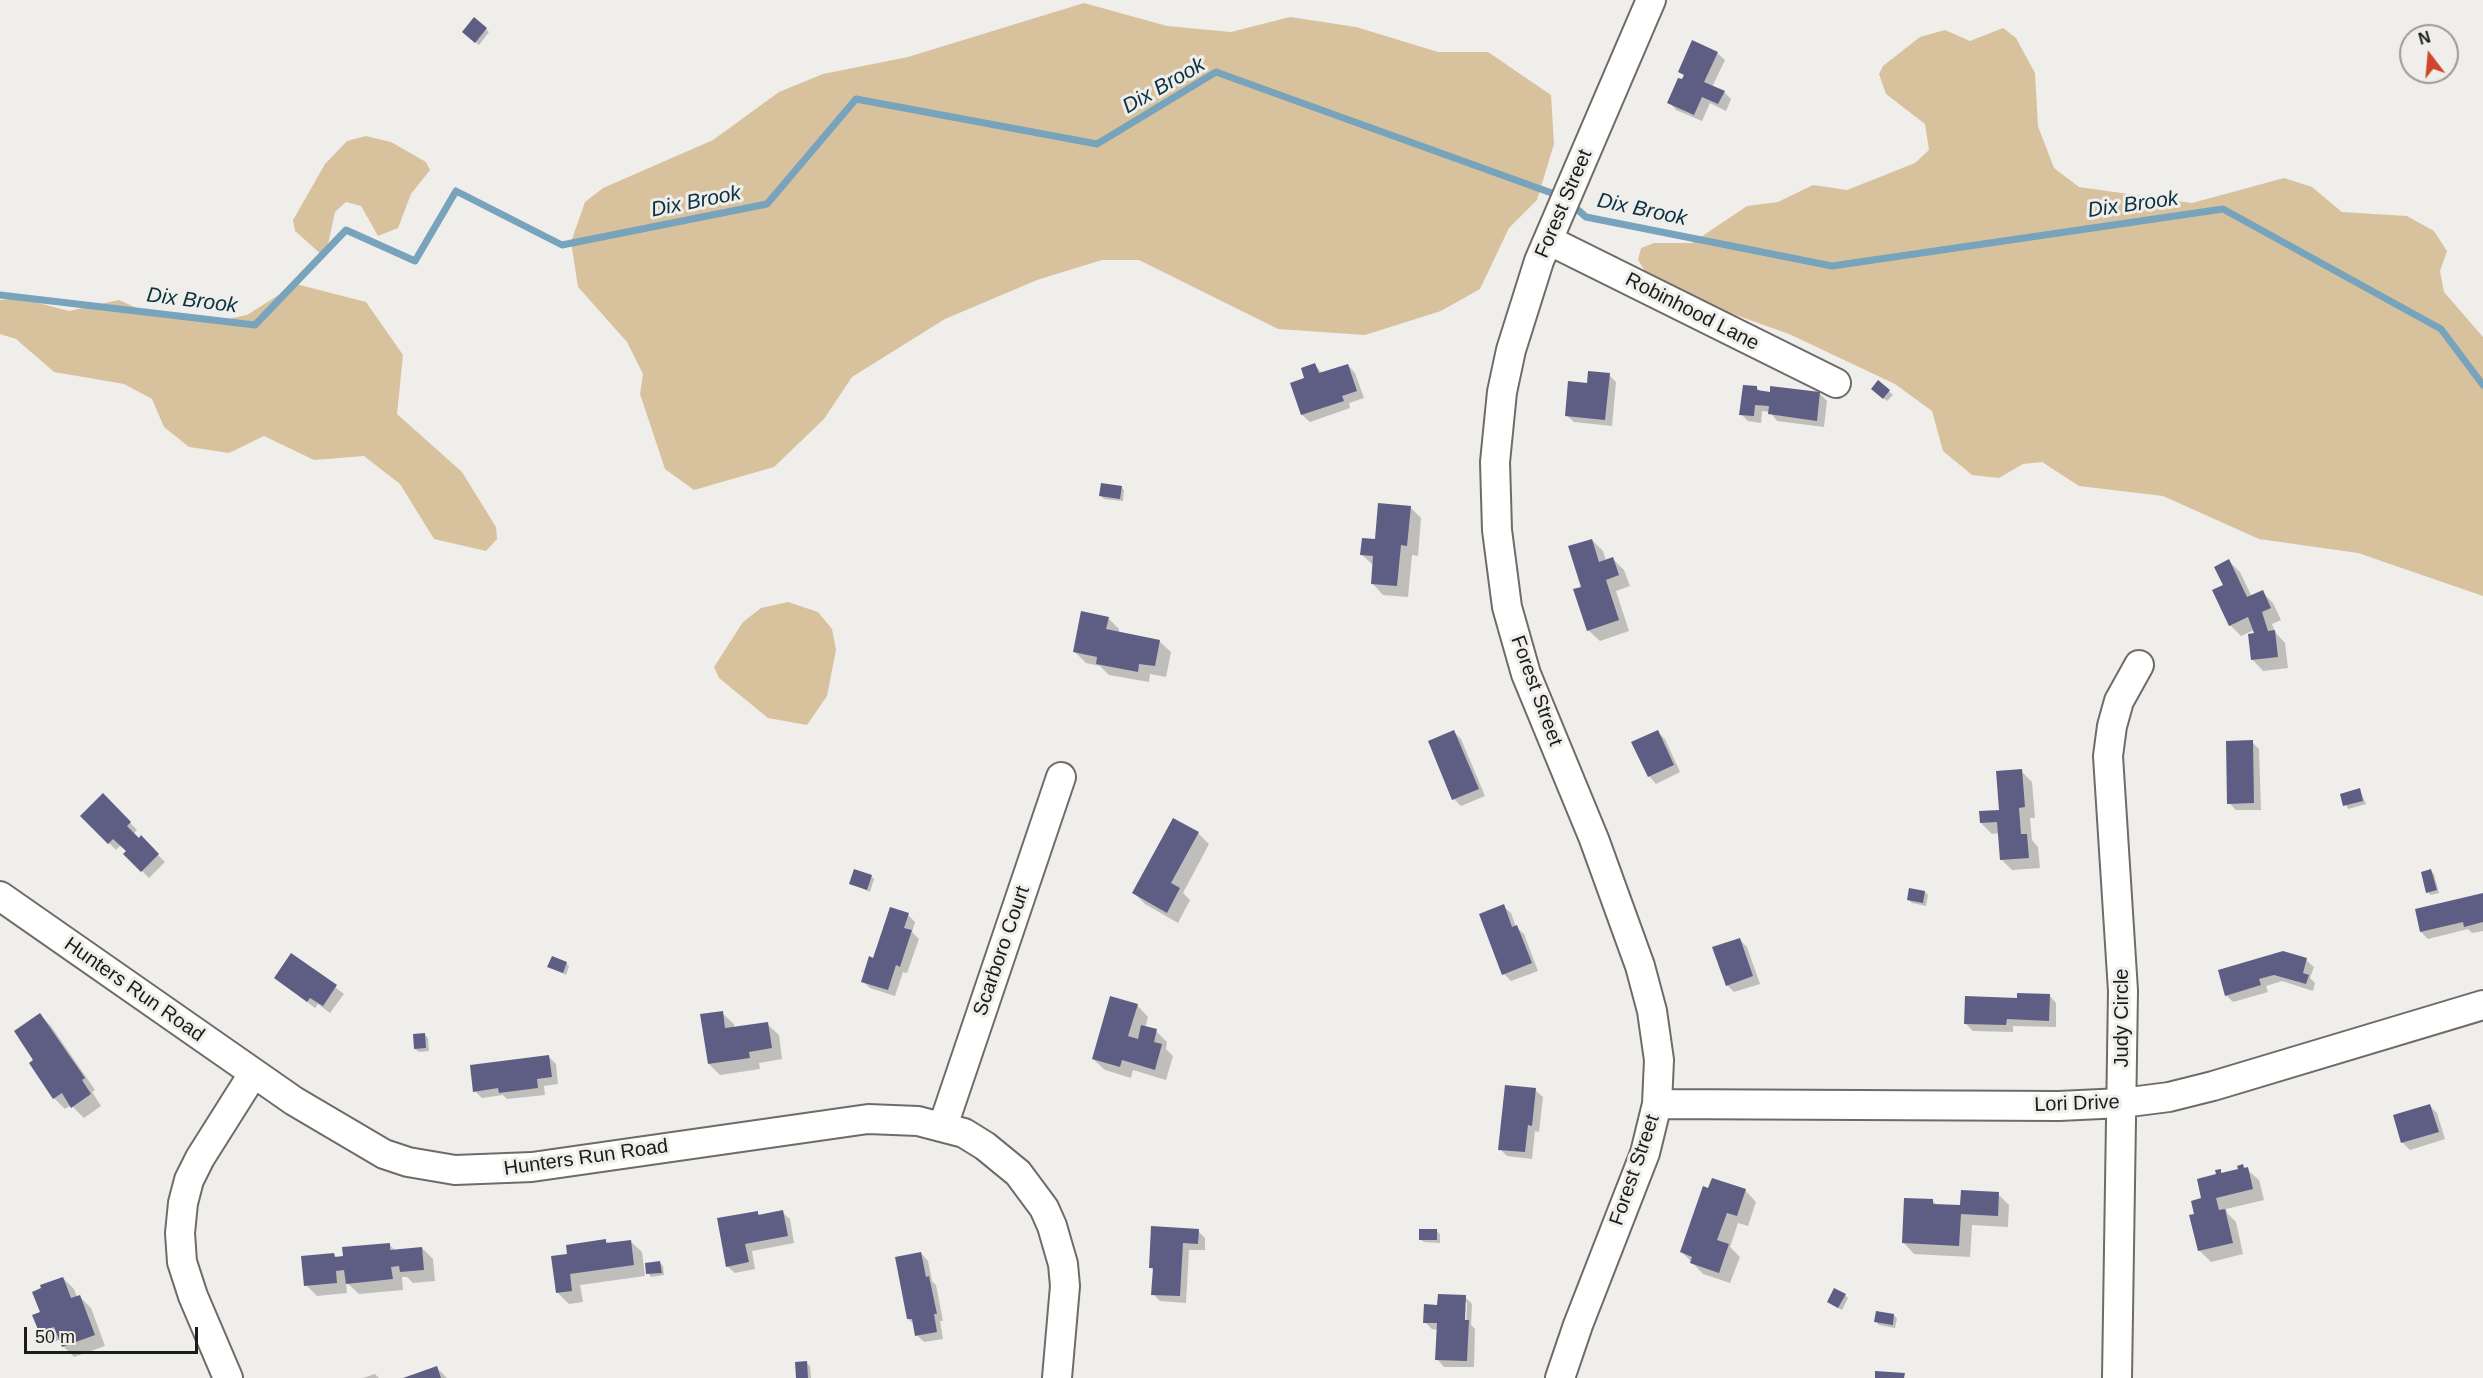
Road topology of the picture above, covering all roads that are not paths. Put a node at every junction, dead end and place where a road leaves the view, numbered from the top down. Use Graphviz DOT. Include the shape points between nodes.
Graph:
graph roads {
  1 [pos="1651,0"];
  2 [pos="1553,229"];
  3 [pos="1836,383"];
  4 [pos="2139,666"];
  5 [pos="1061,777"];
  6 [pos="0,896"];
  7 [pos="2483,1005"];
  8 [pos="253,1074"];
  9 [pos="2122,1103"];
  10 [pos="1657,1104"];
  11 [pos="943,1126"];
  12 [pos="228,1378"];
  13 [pos="1057,1378"];
  14 [pos="1560,1378"];
  15 [pos="2118,1378"];
  1 -- 2 [label="street, Forest Street"];
  2 -- 3 [label="street, Robinhood Lane"];
  2 -- 10 [label="street, Forest Street" via="1511,350 1502,392 1495,462 1497,530 1507,608 1526,674 1594,839 1640,966 1659,1060"];
  4 -- 9 [label="street, Judy Circle" via="2119,701 2108,756 2122,961"];
  5 -- 11 [label="street, Scarboro Court"];
  6 -- 8 [label="street, Hunters Run Road"];
  7 -- 9 [label="street, Lori Drive" via="2213,1086"];
  8 -- 11 [label="street, Hunters Run Road" via="384,1154 455,1170 532,1167 860,1119"];
  8 -- 12 [label="street" via="189,1180 180,1233 182,1262 193,1296"];
  9 -- 10 [label="street, Lori Drive"];
  9 -- 15 [label="street, Judy Circle"];
  10 -- 14 [label="street, Forest Street" via="1645,1153"];
  11 -- 13 [label="street, Hunters Run Road" via="986,1146 1018,1173 1044,1208 1063,1264 1065,1286"];
}
